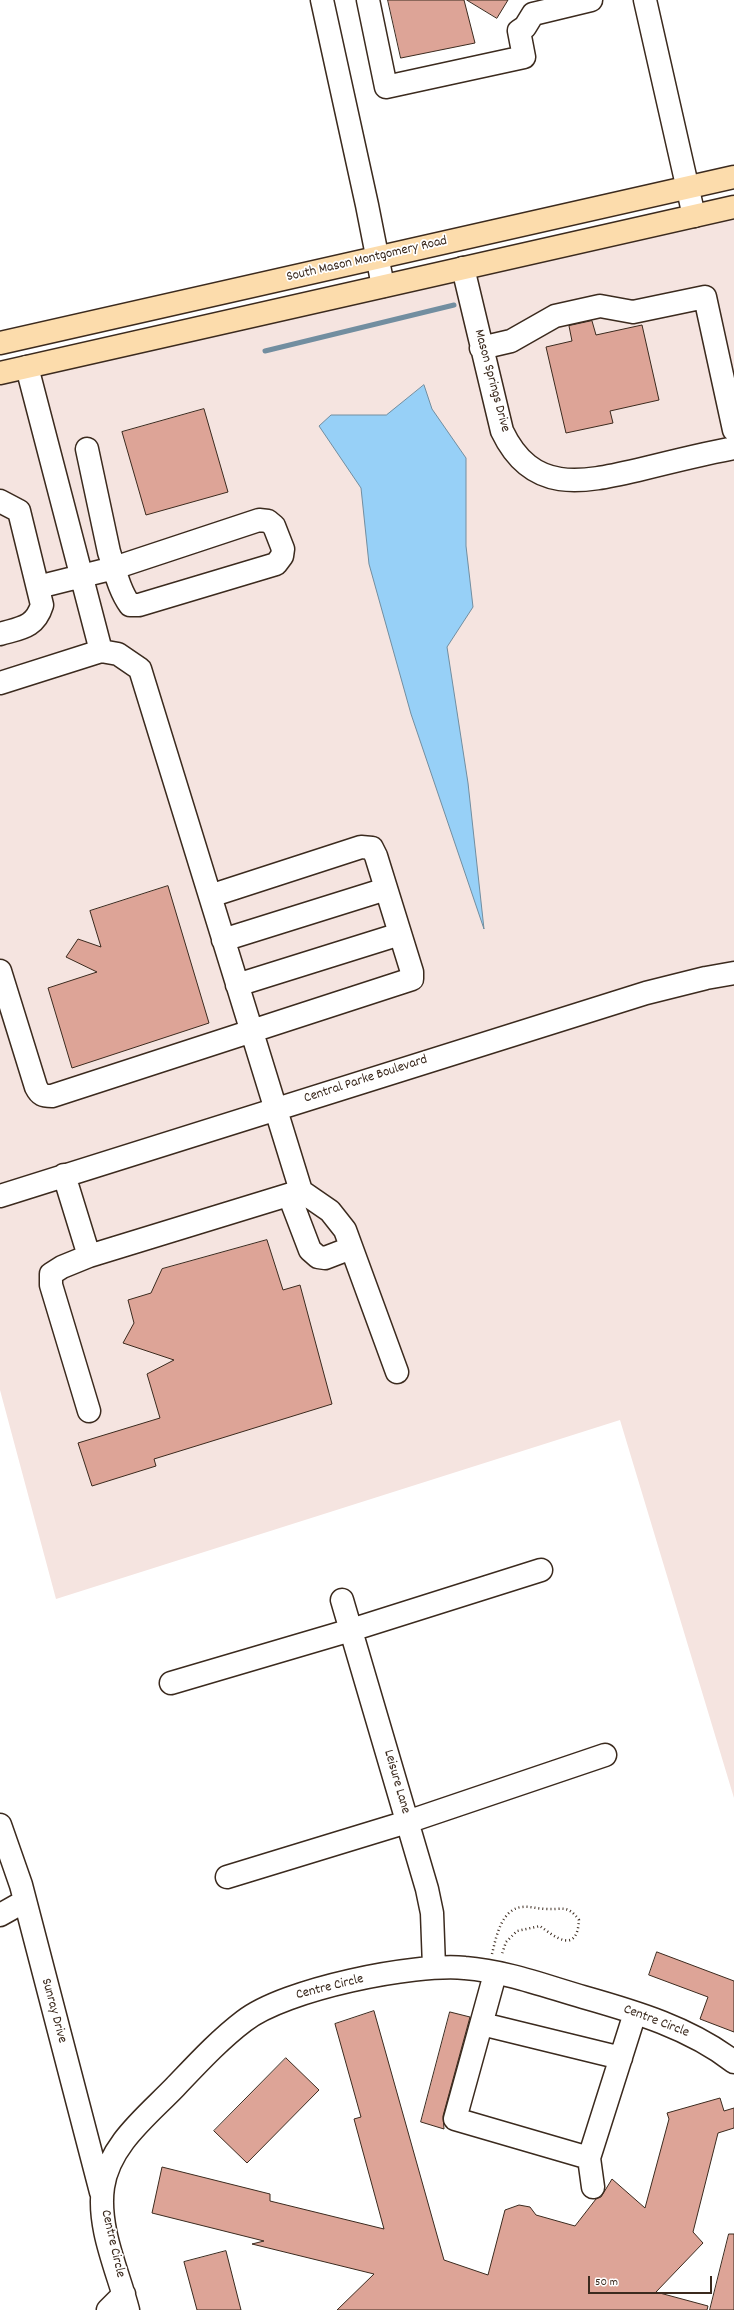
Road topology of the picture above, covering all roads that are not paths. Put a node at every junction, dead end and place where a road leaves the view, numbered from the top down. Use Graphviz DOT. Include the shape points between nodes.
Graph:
graph roads {
  1 [pos="322,0"];
  2 [pos="368,0"];
  3 [pos="591,0"];
  4 [pos="645,0"];
  5 [pos="734,176"];
  6 [pos="688,187"];
  7 [pos="734,207"];
  8 [pos="694,216"];
  9 [pos="378,257"];
  10 [pos="463,268"];
  11 [pos="383,286"];
  12 [pos="0,343"];
  13 [pos="481,348"];
  14 [pos="27,367"];
  15 [pos="0,373"];
  16 [pos="734,430"];
  17 [pos="734,448"];
  18 [pos="87,450"];
  19 [pos="0,501"];
  20 [pos="114,568"];
  21 [pos="82,577"];
  22 [pos="38,587"];
  23 [pos="0,634"];
  24 [pos="101,651"];
  25 [pos="0,683"];
  26 [pos="386,889"];
  27 [pos="210,896"];
  28 [pos="400,934"];
  29 [pos="223,940"];
  30 [pos="0,971"];
  31 [pos="734,973"];
  32 [pos="237,986"];
  33 [pos="251,1030"];
  34 [pos="275,1109"];
  35 [pos="64,1175"];
  36 [pos="295,1193"];
  37 [pos="0,1196"];
  38 [pos="351,1248"];
  39 [pos="89,1256"];
  40 [pos="397,1372"];
  41 [pos="90,1411"];
  42 [pos="541,1570"];
  43 [pos="342,1600"];
  44 [pos="351,1630"];
  45 [pos="171,1683"];
  46 [pos="605,1755"];
  47 [pos="407,1822"];
  48 [pos="0,1825"];
  49 [pos="227,1877"];
  50 [pos="24,1901"];
  51 [pos="0,1915"];
  52 [pos="492,1966"];
  53 [pos="434,1967"];
  54 [pos="635,2013"];
  55 [pos="482,2024"];
  56 [pos="621,2058"];
  57 [pos="734,2062"];
  58 [pos="589,2158"];
  59 [pos="594,2187"];
  60 [pos="102,2198"];
  61 [pos="126,2302"];
  62 [pos="108,2310"];
  1 -- 9 [label="street"];
  2 -- 3 [label="street" via="386,87 524,57 519,31 526,27 533,14"];
  4 -- 6 [label="street"];
  5 -- 6 [label="main road, South Mason Montgomery Road"];
  6 -- 8 [label="street"];
  6 -- 9 [label="main road, South Mason Montgomery Road"];
  7 -- 8 [label="main road, South Mason Montgomery Road"];
  8 -- 10 [label="main road, South Mason Montgomery Road"];
  9 -- 11 [label="street"];
  9 -- 12 [label="main road, South Mason Montgomery Road"];
  10 -- 11 [label="main road, South Mason Montgomery Road"];
  10 -- 13 [label="street, Mason Springs Drive"];
  11 -- 14 [label="main road, South Mason Montgomery Road"];
  13 -- 16 [label="street" via="511,341 555,316 600,306 633,312 705,297"];
  13 -- 17 [label="street, Mason Springs Drive" via="492,394 508,442 524,463 546,476 571,481 597,479"];
  14 -- 15 [label="main road, South Mason Montgomery Road"];
  14 -- 21 [label="street"];
  18 -- 20 [label="street"];
  19 -- 22 [label="street" via="19,511"];
  20 -- 20 [label="street" via="259,520 268,520 274,526 283,549 282,556 276,564 139,606 130,605 124,597"];
  20 -- 21 [label="street"];
  21 -- 22 [label="street"];
  21 -- 24 [label="street"];
  22 -- 23 [label="street" via="42,605 39,616 31,624"];
  24 -- 25 [label="street"];
  24 -- 27 [label="street" via="118,654 140,669"];
  26 -- 27 [label="street" via="372,848 362,847"];
  26 -- 28 [label="street"];
  26 -- 29 [label="street"];
  27 -- 29 [label="street"];
  28 -- 32 [label="street"];
  28 -- 33 [label="street" via="412,979"];
  29 -- 32 [label="street"];
  30 -- 33 [label="street" via="36,1087 44,1096 52,1096"];
  31 -- 34 [label="street, Central Parke Boulevard" via="646,993"];
  32 -- 33 [label="street"];
  33 -- 34 [label="street"];
  34 -- 35 [label="street, Central Parke Boulevard"];
  34 -- 36 [label="street"];
  35 -- 37 [label="street, Central Parke Boulevard"];
  35 -- 39 [label="street"];
  36 -- 38 [label="street" via="330,1211 345,1230"];
  36 -- 38 [label="street" via="310,1250 318,1257 325,1258"];
  36 -- 39 [label="street"];
  38 -- 40 [label="street"];
  39 -- 41 [label="street" via="51,1274 51,1285"];
  42 -- 44 [label="street"];
  43 -- 44 [label="street, Leisure Lane"];
  44 -- 45 [label="street"];
  44 -- 47 [label="street, Leisure Lane"];
  46 -- 47 [label="street"];
  47 -- 49 [label="street"];
  47 -- 53 [label="street, Leisure Lane" via="432,1913"];
  48 -- 50 [label="street, Sunray Drive"];
  50 -- 51 [label="street"];
  50 -- 60 [label="street, Sunray Drive"];
  52 -- 53 [label="street, Centre Circle"];
  52 -- 54 [label="street, Centre Circle"];
  52 -- 55 [label="street"];
  53 -- 60 [label="street, Centre Circle" via="406,1970 298,1995 275,2003 244,2021 130,2133 110,2163"];
  54 -- 56 [label="street"];
  54 -- 57 [label="street, Centre Circle" via="668,2024 701,2040"];
  55 -- 56 [label="street"];
  55 -- 58 [label="street" via="455,2119"];
  56 -- 58 [label="street"];
  58 -- 59 [label="street"];
  60 -- 61 [label="street, Centre Circle" via="104,2221"];
  61 -- 62 [label="street"];
}
